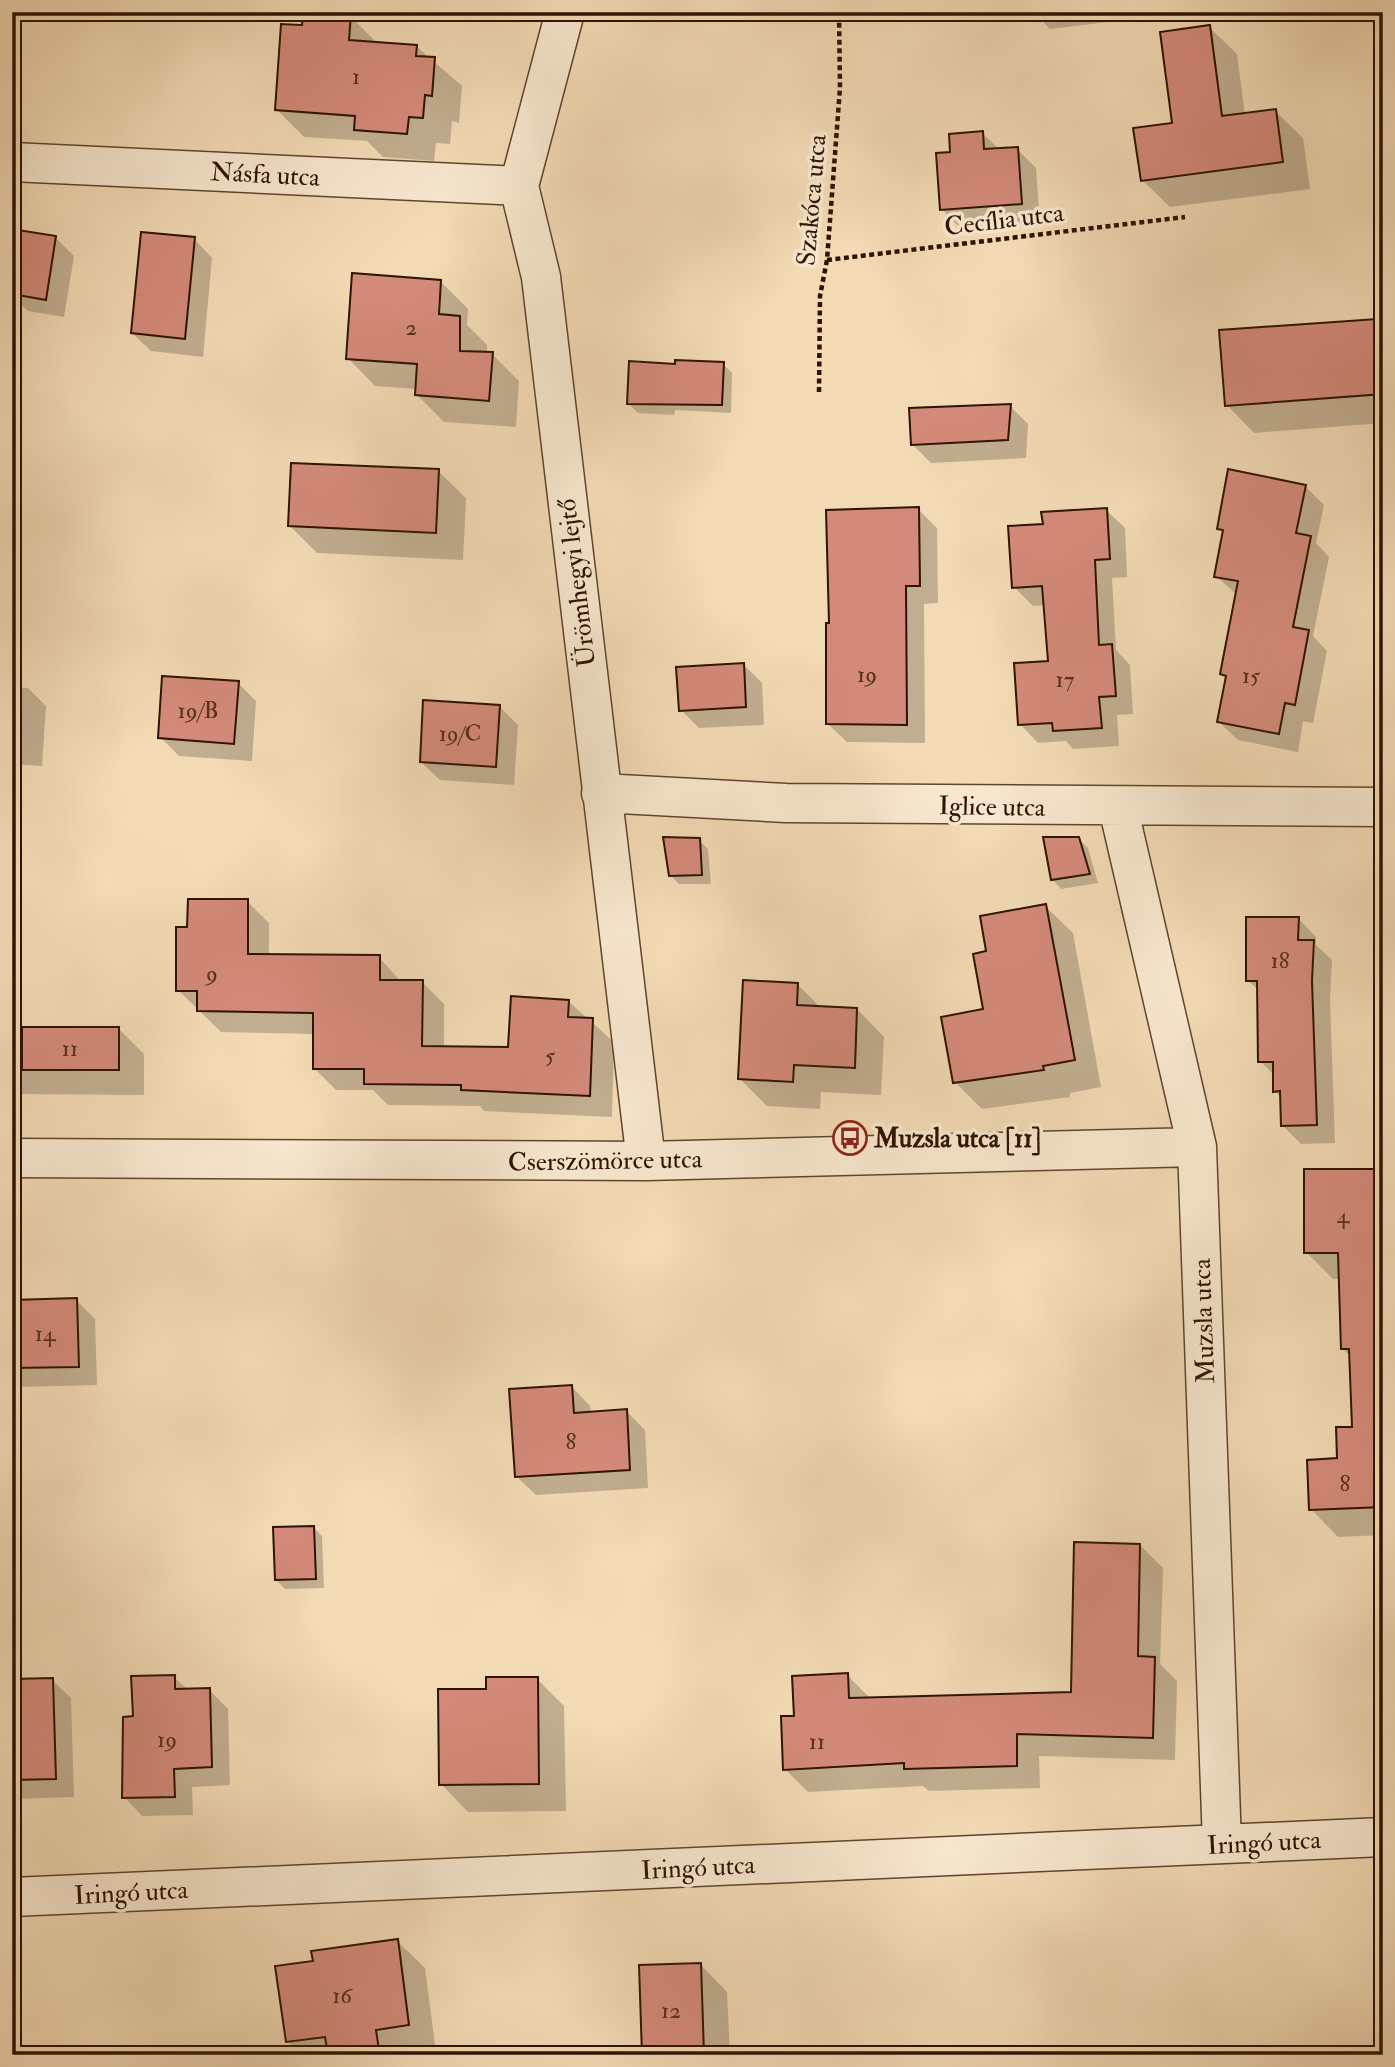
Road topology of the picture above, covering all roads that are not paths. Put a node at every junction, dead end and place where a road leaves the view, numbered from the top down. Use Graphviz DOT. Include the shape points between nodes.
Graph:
graph roads {
  1 [pos="565,12"];
  2 [pos="12,162"];
  3 [pos="519,186"];
  4 [pos="601,793"];
  5 [pos="1118,807"];
  6 [pos="1383,807"];
  7 [pos="1197,1147"];
  8 [pos="12,1158"];
  9 [pos="646,1161"];
  10 [pos="1383,1837"];
  11 [pos="1222,1844"];
  12 [pos="12,1897"];
  1 -- 3 [label="street, Ürömhegyi lejtő"];
  2 -- 3 [label="street, Násfa utca"];
  3 -- 4 [label="street, Ürömhegyi lejtő" via="541,277"];
  4 -- 5 [label="street, Iglice utca" via="786,803"];
  4 -- 9 [label="street, Ürömhegyi lejtő"];
  5 -- 6 [label="street, Iglice utca"];
  5 -- 7 [label="street, Muzsla utca"];
  7 -- 9 [label="street, Cserszömörce utca"];
  7 -- 11 [label="street, Muzsla utca"];
  8 -- 9 [label="street, Cserszömörce utca"];
  10 -- 11 [label="street, Iringó utca"];
  11 -- 12 [label="street, Iringó utca"];
}
